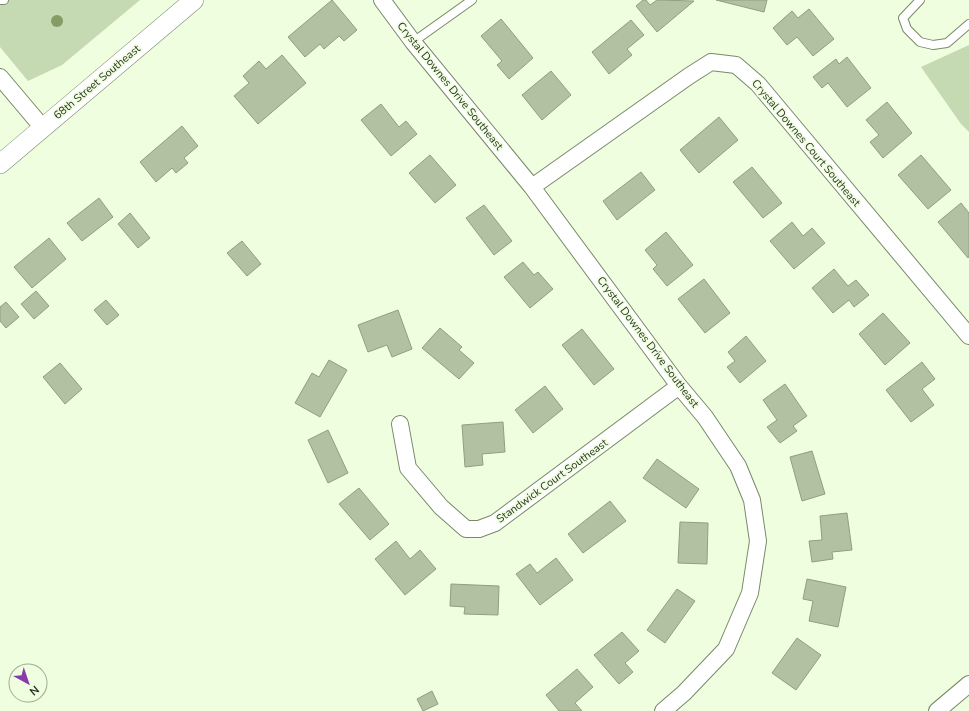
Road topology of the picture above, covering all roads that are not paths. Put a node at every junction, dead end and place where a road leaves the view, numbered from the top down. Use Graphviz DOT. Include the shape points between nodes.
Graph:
graph roads {
  1 [pos="0,0"];
  2 [pos="4,0"];
  3 [pos="194,0"];
  4 [pos="382,0"];
  5 [pos="472,0"];
  6 [pos="920,0"];
  7 [pos="969,24"];
  8 [pos="414,42"];
  9 [pos="0,77"];
  10 [pos="43,128"];
  11 [pos="0,164"];
  12 [pos="532,187"];
  13 [pos="969,336"];
  14 [pos="679,386"];
  15 [pos="400,424"];
  16 [pos="969,684"];
  17 [pos="663,711"];
  18 [pos="937,711"];
  1 -- 2 [label="lane"];
  3 -- 10 [label="street, 68th Street Southeast"];
  4 -- 8 [label="street, Crystal Downes Drive Southeast"];
  5 -- 8 [label="lane"];
  6 -- 7 [label="lane" via="903,18 907,29 920,42 933,45 947,42"];
  8 -- 12 [label="street, Crystal Downes Drive Southeast"];
  9 -- 10 [label="street"];
  10 -- 11 [label="street, 68th Street Southeast"];
  12 -- 13 [label="street, Crystal Downes Court Southeast" via="711,62 736,65 758,84"];
  12 -- 14 [label="street, Crystal Downes Drive Southeast"];
  14 -- 15 [label="street, Standwick Court Southeast" via="501,519 479,529 466,529 441,507 408,468"];
  14 -- 17 [label="street, Crystal Downes Drive Southeast" via="705,417 738,466 752,500 758,541 750,593 726,649"];
  16 -- 18 [label="street"];
}
